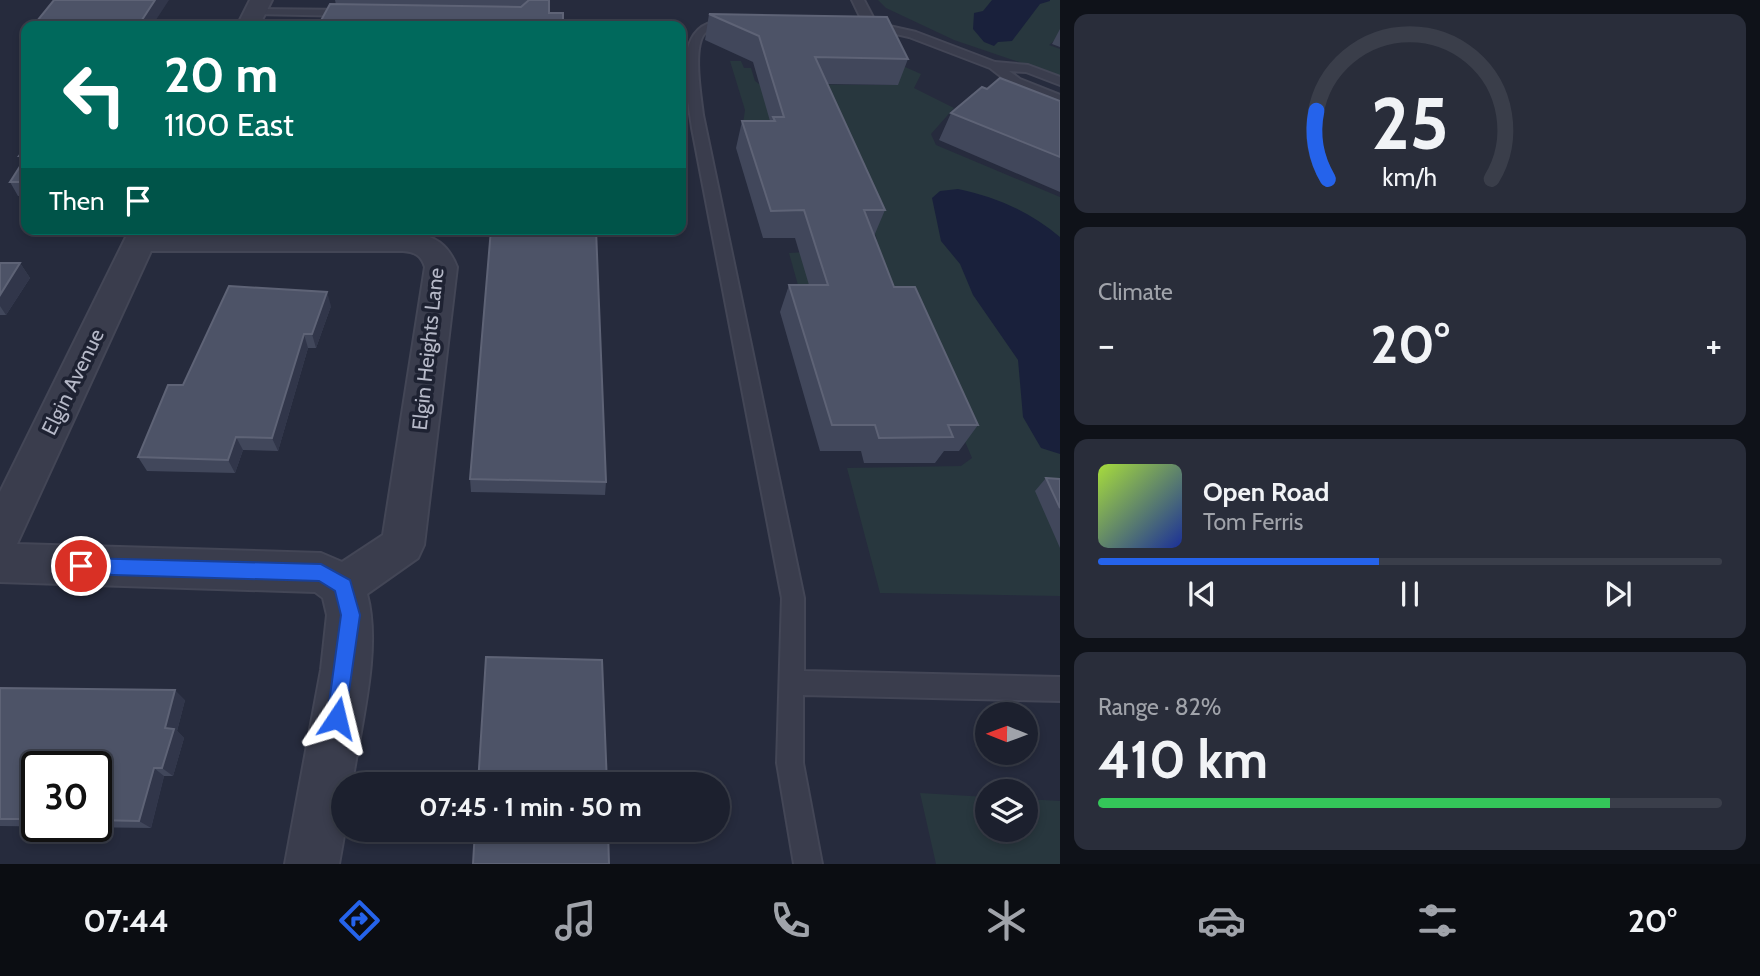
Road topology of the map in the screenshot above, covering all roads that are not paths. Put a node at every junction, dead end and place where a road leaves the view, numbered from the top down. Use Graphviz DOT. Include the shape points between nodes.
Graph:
graph roads {
  1 [pos="858,0"];
  2 [pos="255,13"];
  3 [pos="371,13"];
  4 [pos="745,24"];
  5 [pos="993,65"];
  6 [pos="1060,81"];
  7 [pos="1060,99"];
  8 [pos="143,235"];
  9 [pos="0,535"];
  10 [pos="0,563"];
  11 [pos="343,586"];
  12 [pos="793,683"];
  13 [pos="1060,689"];
  14 [pos="312,864"];
  15 [pos="808,864"];
  1 -- 5 [label="lane" via="865,25 912,34"];
  2 -- 3 [label="lane"];
  4 -- 12 [label="lane" via="720,24 700,31 692,74 700,138 793,598"];
  5 -- 6 [label="lane" via="1028,69"];
  5 -- 7 [label="lane" via="1016,82"];
  8 -- 9 [label="street, Elgin Avenue"];
  8 -- 11 [label="street, Elgin Heights Lane" via="424,243 435,251 441,267 403,545"];
  10 -- 11 [label="street" via="321,573"];
  11 -- 14 [label="street" via="350,615 345,670"];
  12 -- 13 [label="lane"];
  12 -- 15 [label="lane" via="790,764"];
}
